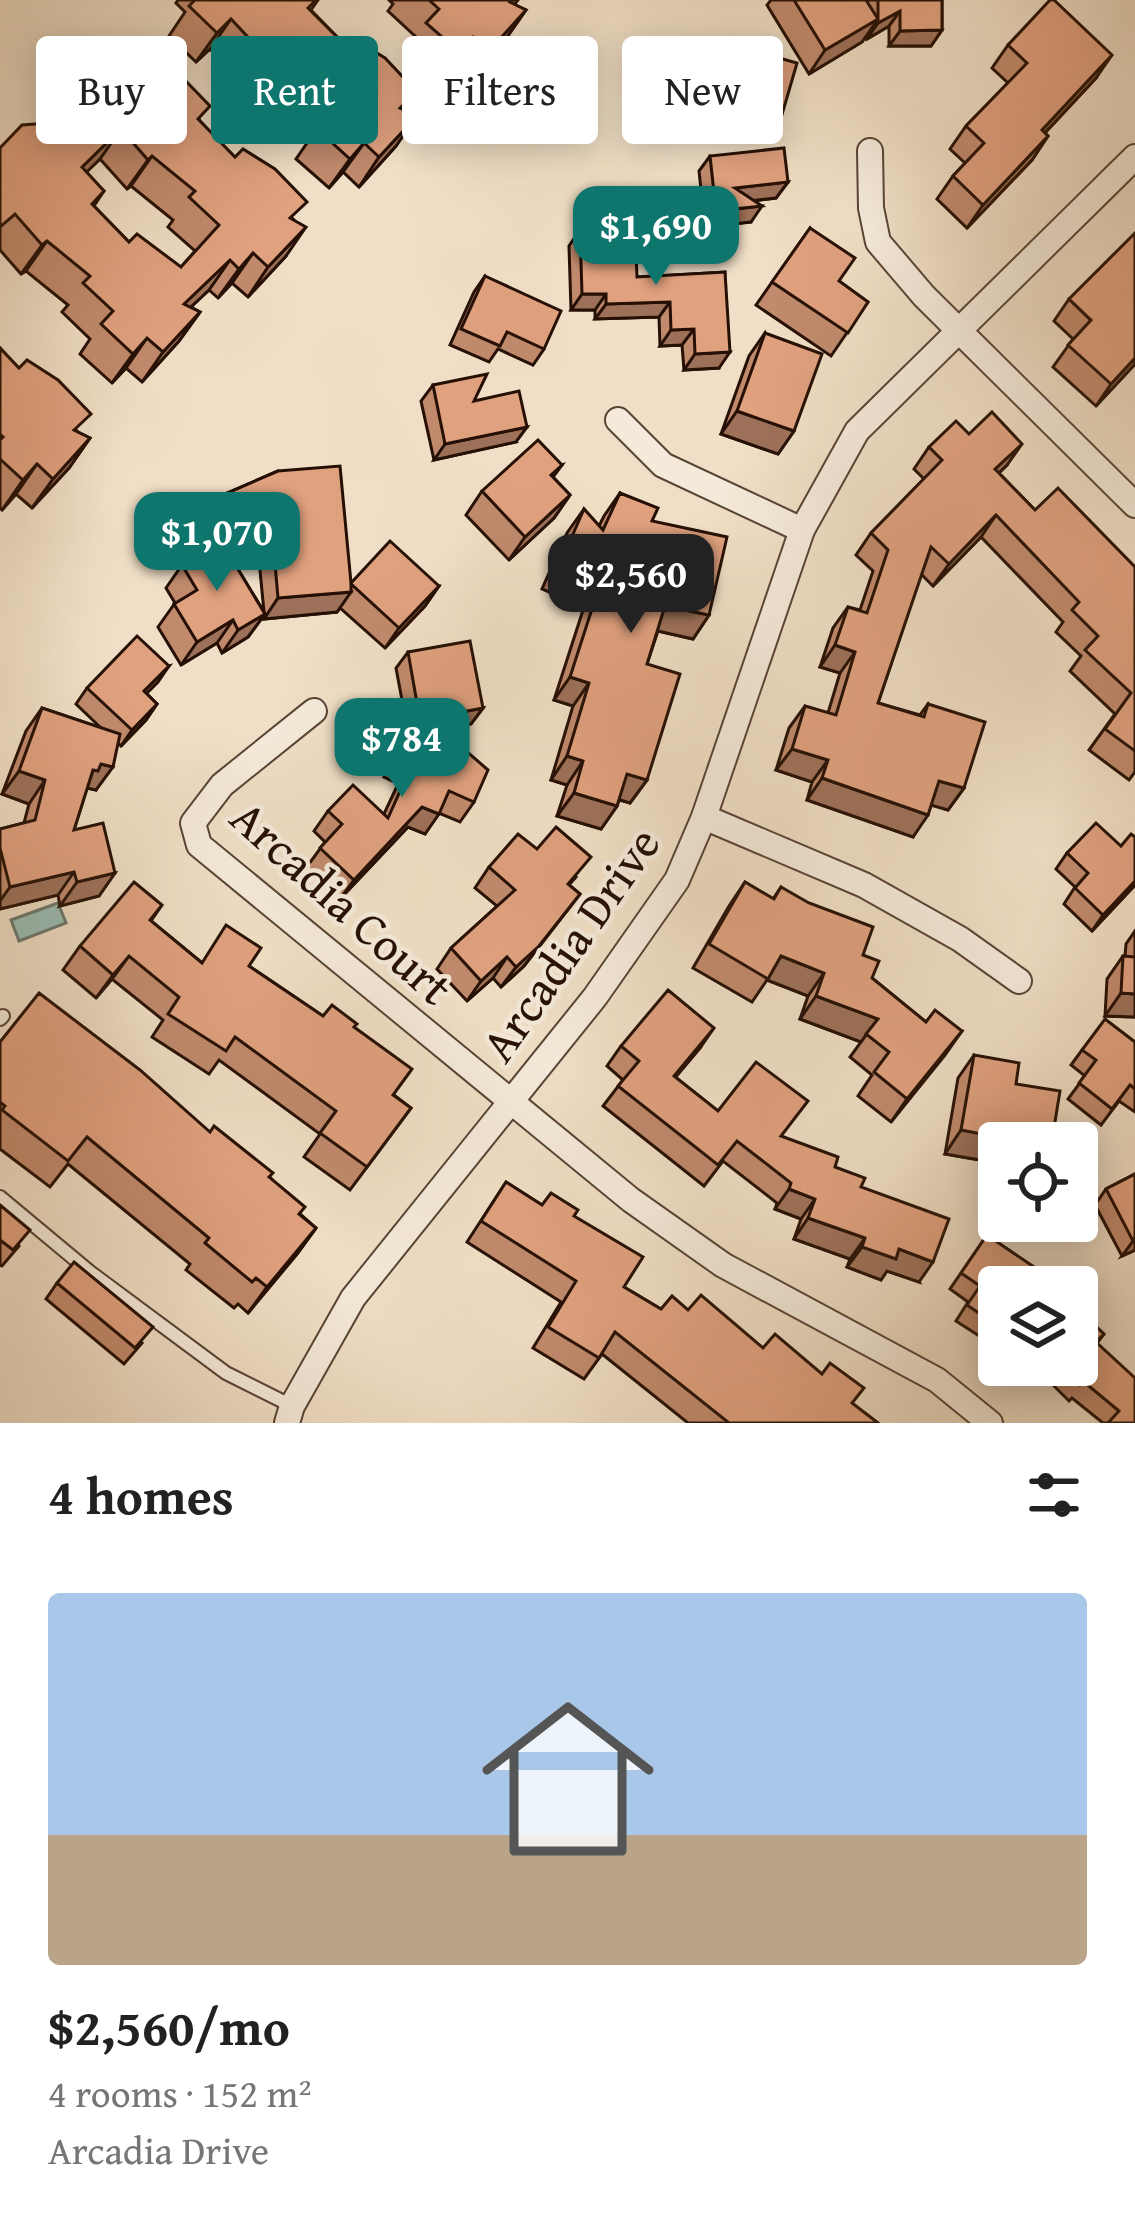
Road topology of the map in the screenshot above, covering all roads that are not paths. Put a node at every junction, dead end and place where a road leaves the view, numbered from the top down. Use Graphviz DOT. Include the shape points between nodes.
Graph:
graph roads {
  1 [pos="870,152"];
  2 [pos="1135,158"];
  3 [pos="959,330"];
  4 [pos="618,420"];
  5 [pos="1135,505"];
  6 [pos="802,530"];
  7 [pos="314,711"];
  8 [pos="704,817"];
  9 [pos="1019,981"];
  10 [pos="510,1102"];
  11 [pos="0,1197"];
  12 [pos="290,1414"];
  13 [pos="991,1423"];
  1 -- 3 [label="street" via="878,242"];
  2 -- 3 [label="street, Arcadia Drive"];
  3 -- 5 [label="street"];
  3 -- 6 [label="street, Arcadia Drive" via="857,430"];
  4 -- 6 [label="street" via="664,465"];
  6 -- 8 [label="street, Arcadia Drive"];
  7 -- 10 [label="street, Arcadia Court" via="222,785 193,823 199,845"];
  8 -- 9 [label="street" via="864,885"];
  8 -- 10 [label="street, Arcadia Drive" via="677,880"];
  10 -- 12 [label="street, Arcadia Drive" via="353,1298"];
  10 -- 13 [label="street" via="723,1265 937,1380"];
  11 -- 12 [label="lane" via="89,1272"];
}
